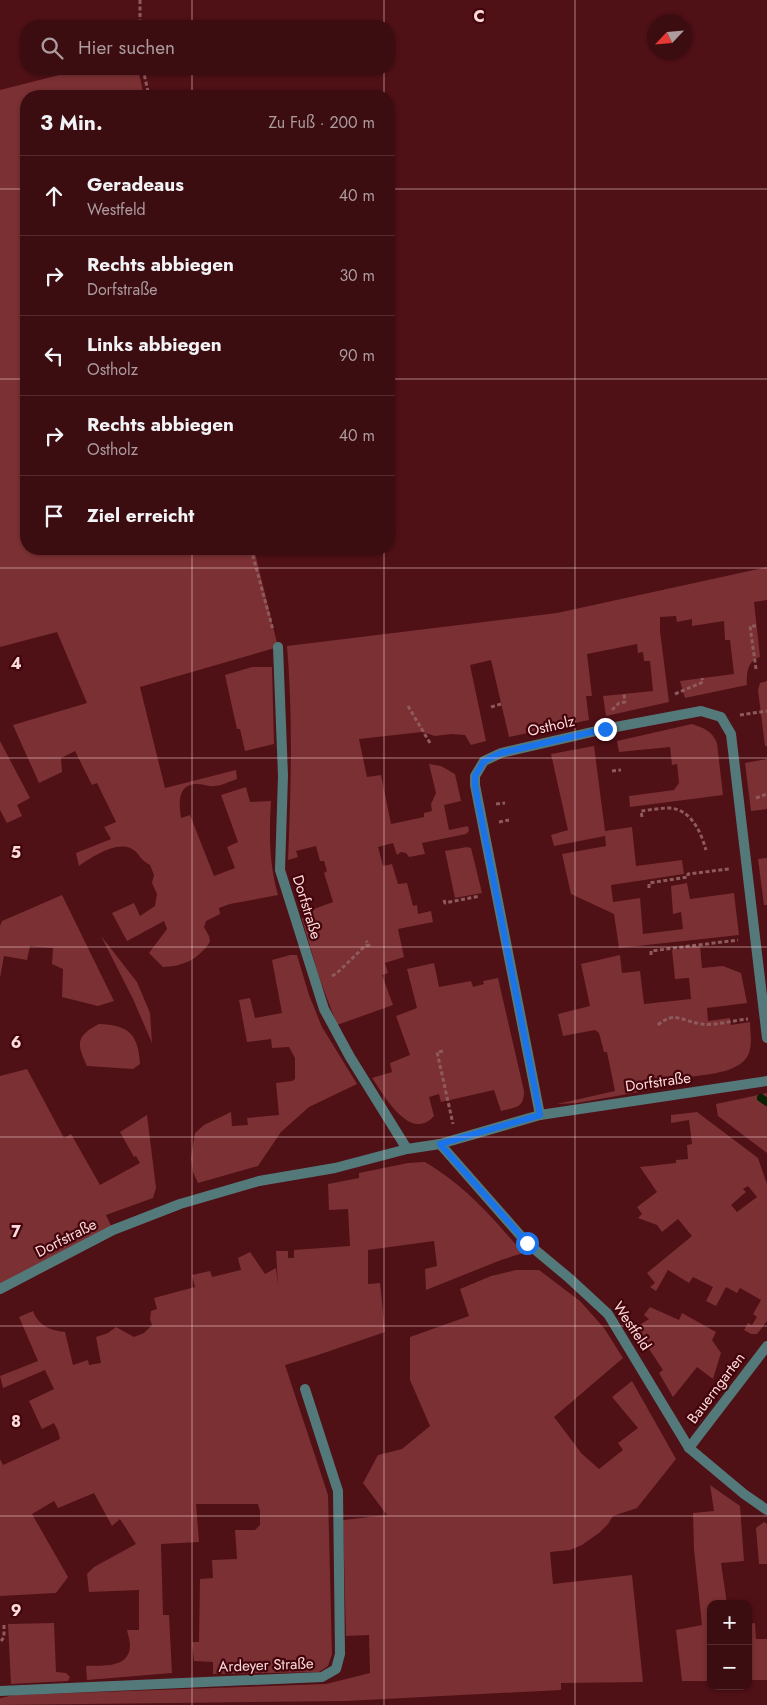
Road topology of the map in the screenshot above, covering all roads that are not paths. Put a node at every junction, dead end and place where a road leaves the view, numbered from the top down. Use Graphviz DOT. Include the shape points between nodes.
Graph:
graph roads {
  1 [pos="278,647"];
  2 [pos="767,1038"];
  3 [pos="767,1080"];
  4 [pos="540,1115"];
  5 [pos="440,1144"];
  6 [pos="407,1150"];
  7 [pos="0,1289"];
  8 [pos="767,1346"];
  9 [pos="305,1389"];
  10 [pos="689,1448"];
  11 [pos="767,1510"];
  12 [pos="0,1691"];
  1 -- 6 [label="street, Dorfstraße" via="283,776 280,870 324,1009"];
  2 -- 4 [label="street, Ostholz" via="732,734 721,717 701,711 501,753 484,761 475,776 475,785"];
  3 -- 4 [label="street, Dorfstraße"];
  4 -- 5 [label="street, Dorfstraße"];
  5 -- 6 [label="street, Dorfstraße"];
  5 -- 10 [label="street, Westfeld" via="527,1243 608,1314"];
  6 -- 7 [label="street, Dorfstraße" via="335,1168 259,1181 180,1204 113,1230"];
  8 -- 10 [label="street, Bauerngarten"];
  9 -- 12 [label="street, Ardeyer Straße" via="338,1491 340,1654 336,1668 322,1677"];
  10 -- 11 [label="street, Westfeld"];
}
